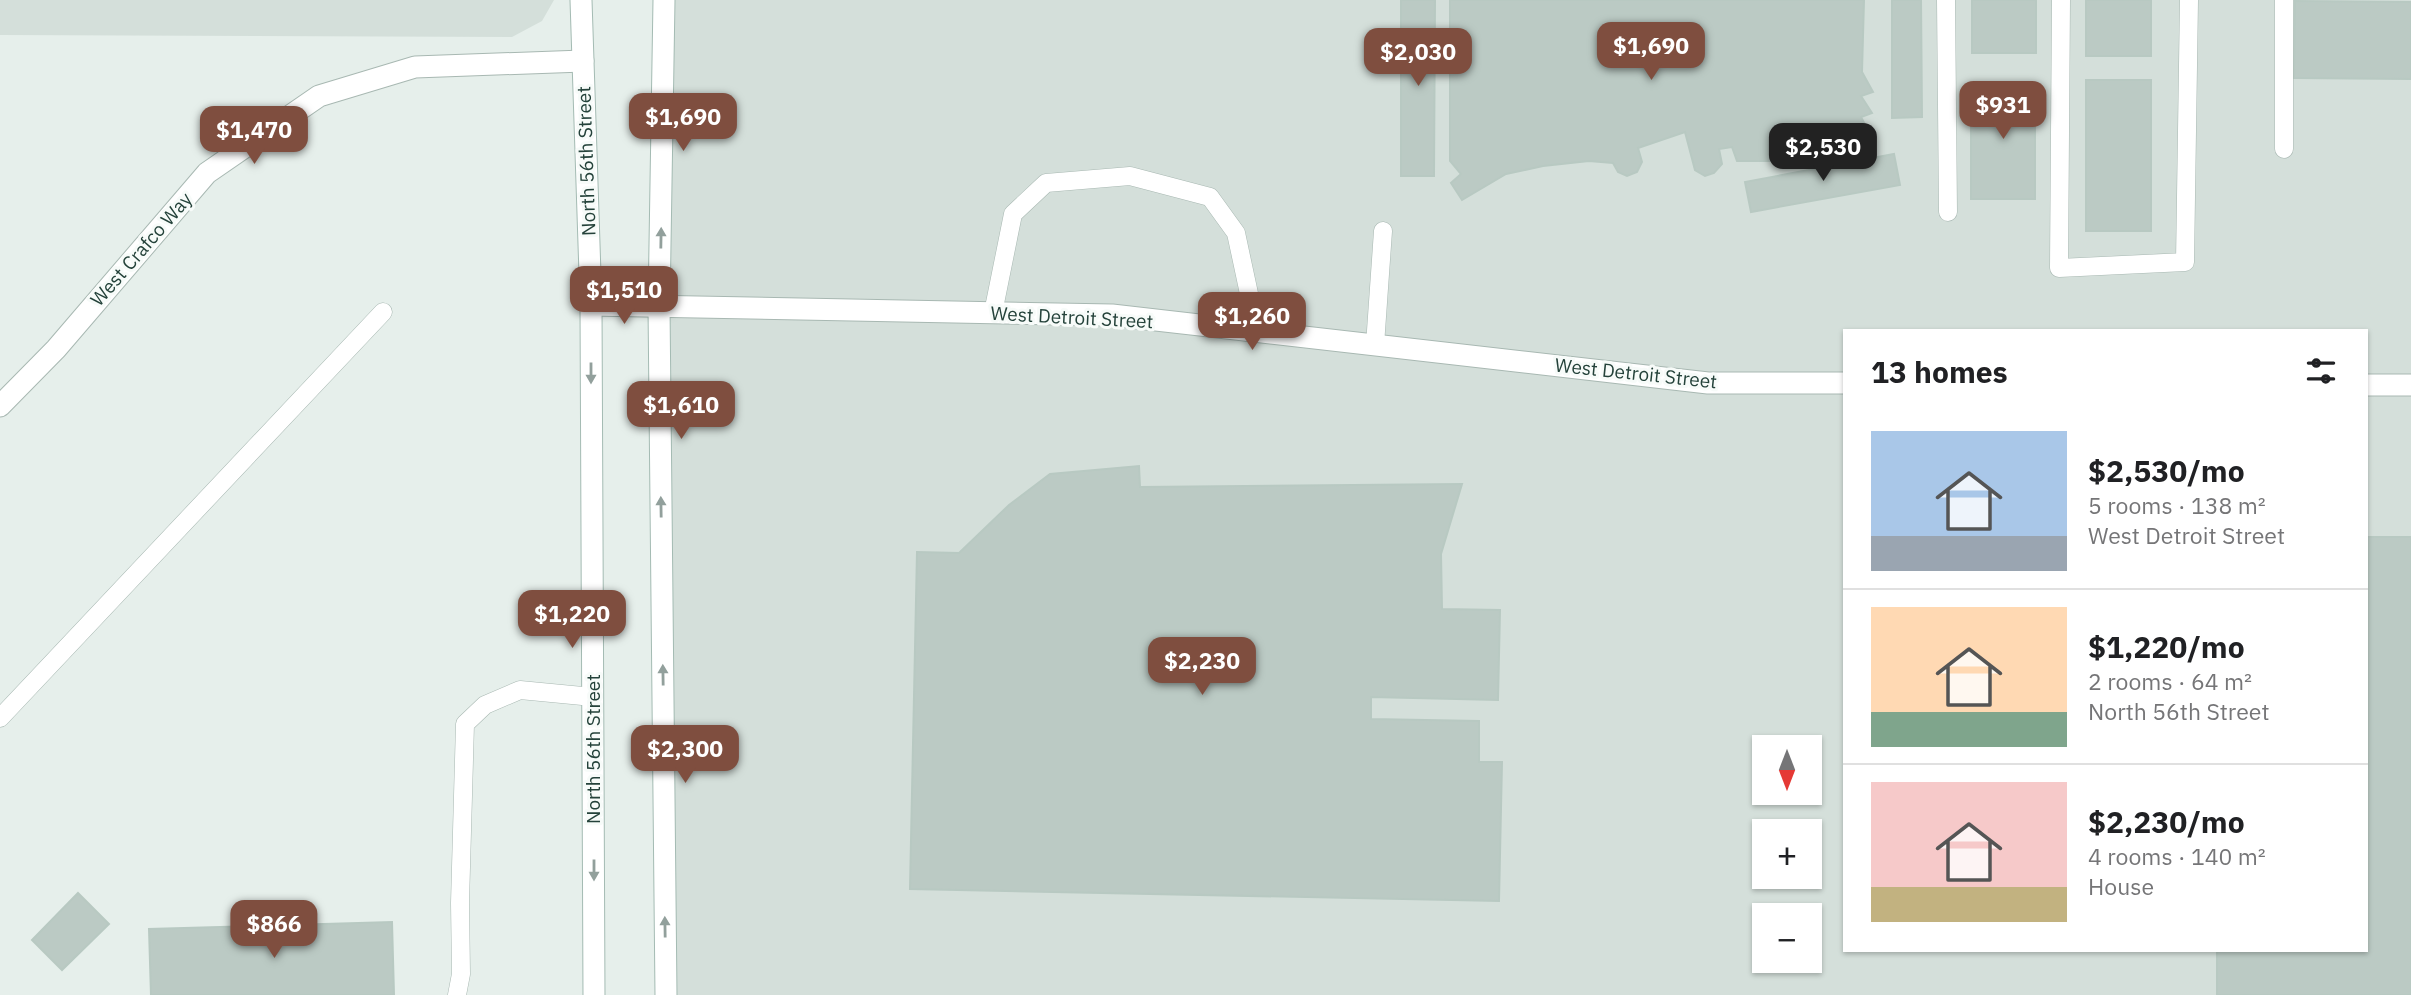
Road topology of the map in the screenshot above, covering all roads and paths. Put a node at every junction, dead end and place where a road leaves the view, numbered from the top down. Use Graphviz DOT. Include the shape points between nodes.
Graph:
graph roads {
  1 [pos="581,0"];
  2 [pos="664,0"];
  3 [pos="1946,0"];
  4 [pos="2061,0"];
  5 [pos="2189,0"];
  6 [pos="2284,0"];
  7 [pos="583,61"];
  8 [pos="2284,149"];
  9 [pos="1948,212"];
  10 [pos="1382,231"];
  11 [pos="591,305"];
  12 [pos="659,306"];
  13 [pos="383,312"];
  14 [pos="993,313"];
  15 [pos="1257,331"];
  16 [pos="1375,345"];
  17 [pos="1843,383"];
  18 [pos="2368,385"];
  19 [pos="2411,385"];
  20 [pos="0,406"];
  21 [pos="593,697"];
  22 [pos="0,718"];
  23 [pos="457,995"];
  24 [pos="594,995"];
  25 [pos="666,995"];
  1 -- 7 [label="street, North 56th Street"];
  12 -- 2 [label="street, one-way"];
  3 -- 9 [label="lane"];
  4 -- 5 [label="lane" via="2059,268 2185,262"];
  6 -- 8 [label="lane"];
  7 -- 11 [label="street, North 56th Street"];
  7 -- 20 [label="street, West Crafco Way" via="415,66 319,96 206,173"];
  10 -- 16 [label="lane"];
  11 -- 12 [label="street, West Detroit Street"];
  11 -- 21 [label="street, North 56th Street, one-way"];
  12 -- 14 [label="street, West Detroit Street"];
  25 -- 12 [label="street, one-way"];
  13 -- 22 [label="lane"];
  14 -- 15 [label="street, West Detroit Street" via="1112,315"];
  14 -- 15 [label="lane" via="1013,214 1046,183 1130,176 1210,197 1236,233"];
  15 -- 16 [label="street, West Detroit Street"];
  16 -- 17 [label="street, West Detroit Street" via="1709,383"];
  18 -- 19 [label="street"];
  21 -- 23 [label="lane" via="520,690 485,705 465,724"];
  21 -- 24 [label="street, North 56th Street, one-way"];
}
